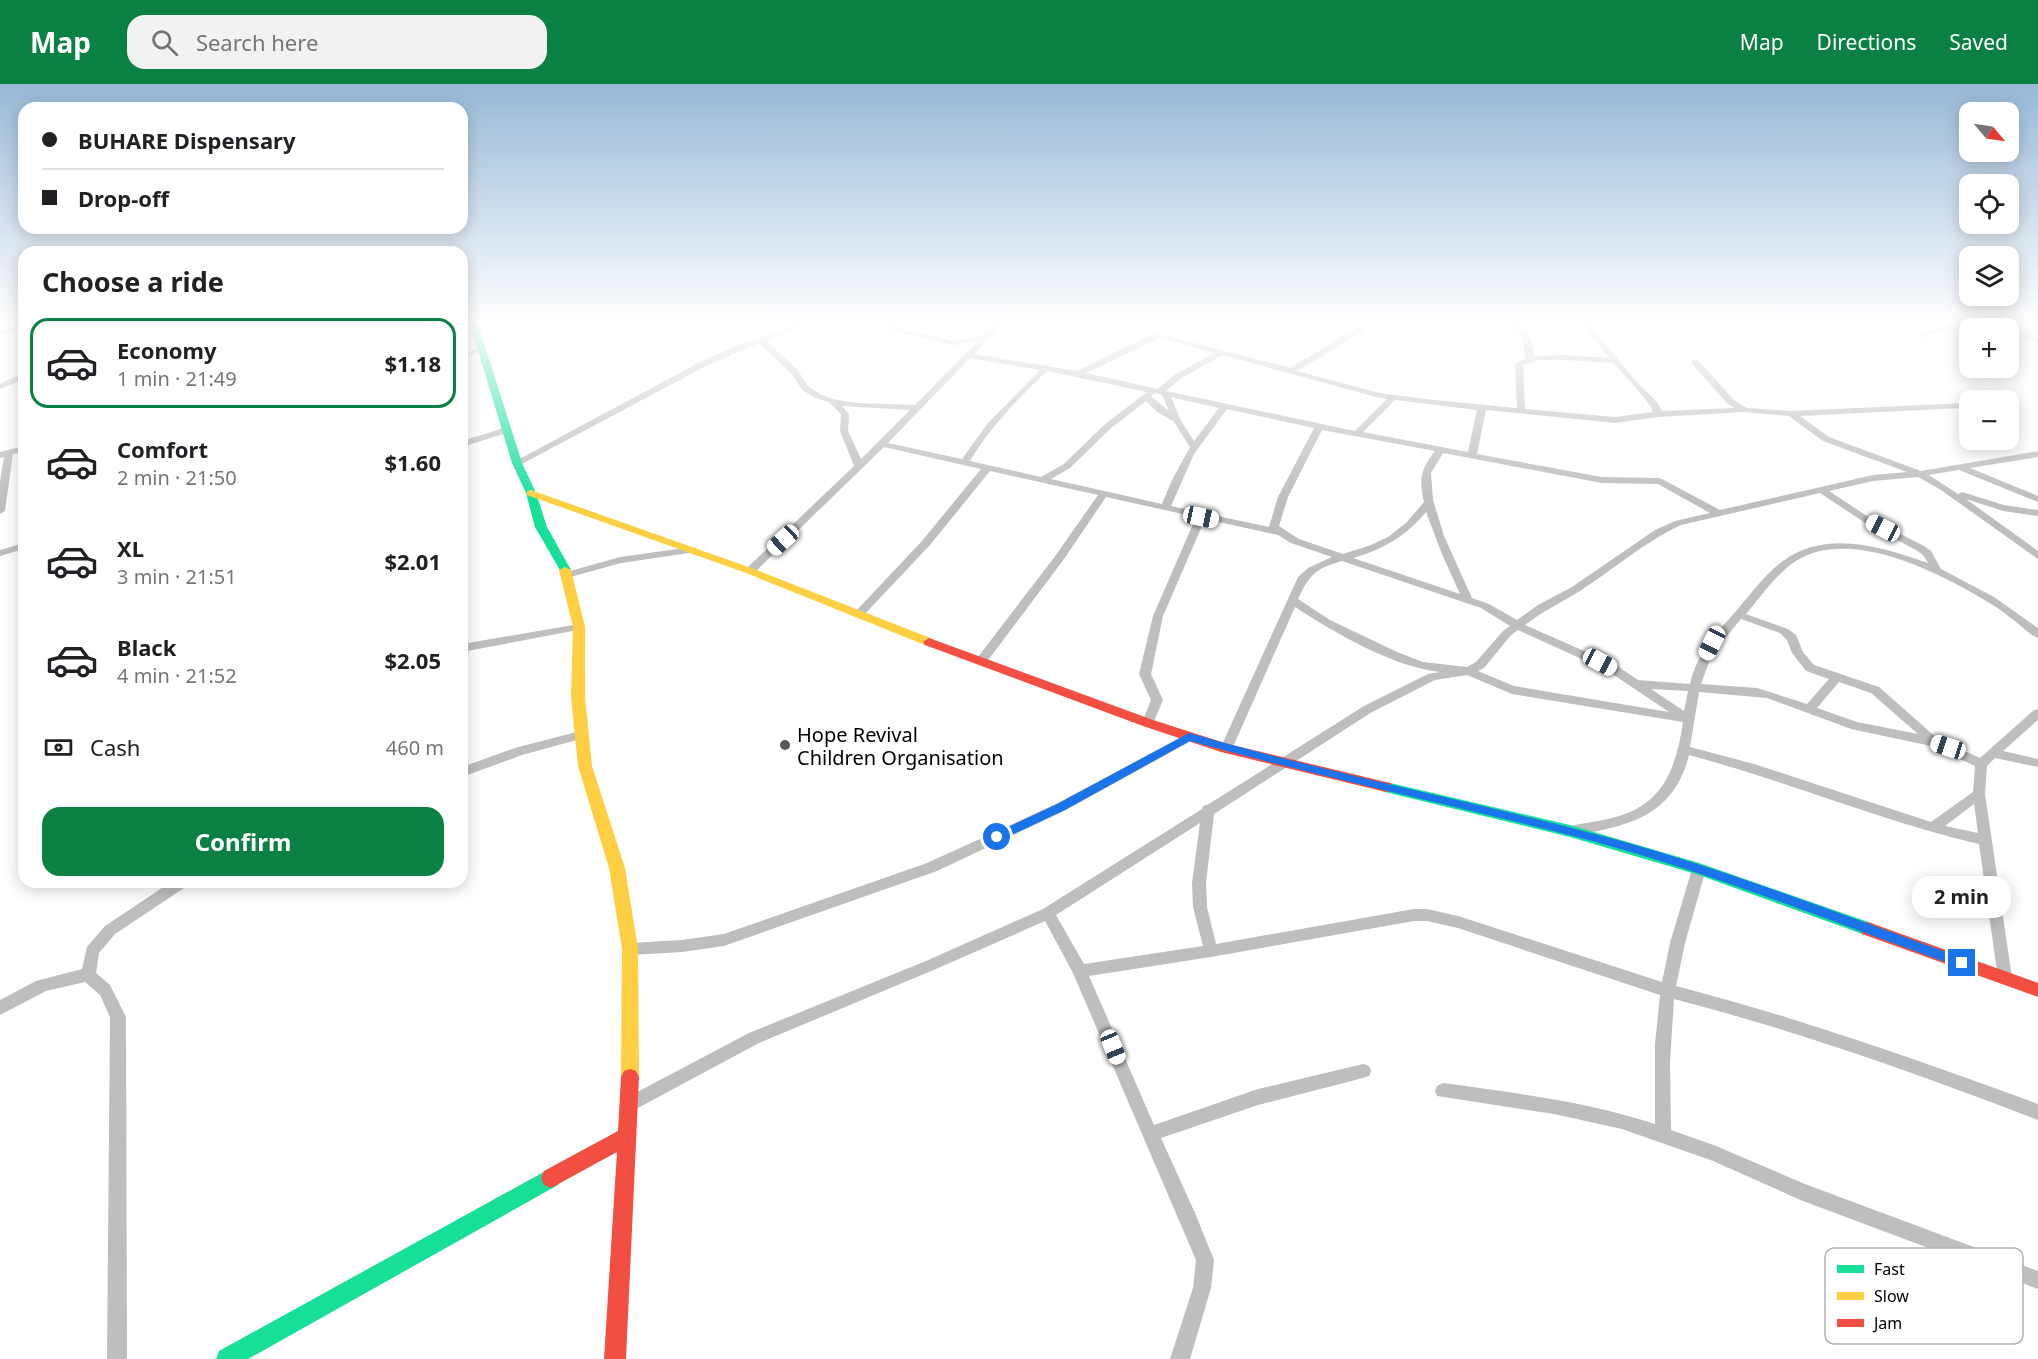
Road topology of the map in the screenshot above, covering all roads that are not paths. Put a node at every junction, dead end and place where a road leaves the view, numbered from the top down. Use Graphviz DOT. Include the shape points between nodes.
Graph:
graph roads {
  1 [pos="493,384"];
  2 [pos="664,384"];
  3 [pos="802,384"];
  4 [pos="940,384"];
  5 [pos="1030,384"];
  6 [pos="1117,384"];
  7 [pos="1168,384"];
  8 [pos="1342,384"];
  9 [pos="1520,384"];
  10 [pos="1633,384"];
  11 [pos="1714,384"];
  12 [pos="1156,393"];
  13 [pos="1393,397"];
  14 [pos="833,400"];
  15 [pos="1959,405"];
  16 [pos="1224,406"];
  17 [pos="915,408"];
  18 [pos="1482,408"];
  19 [pos="1744,410"];
  20 [pos="1521,411"];
  21 [pos="1658,414"];
  22 [pos="1791,414"];
  23 [pos="1176,418"];
  24 [pos="1319,427"];
  25 [pos="507,430"];
  26 [pos="1358,434"];
  27 [pos="468,442"];
  28 [pos="882,444"];
  29 [pos="1193,446"];
  30 [pos="1440,450"];
  31 [pos="5,454"];
  32 [pos="2036,455"];
  33 [pos="1472,456"];
  34 [pos="518,463"];
  35 [pos="964,463"];
  36 [pos="859,466"];
  37 [pos="1961,467"];
  38 [pos="987,468"];
  39 [pos="1920,474"];
  40 [pos="1042,480"];
  41 [pos="1944,488"];
  42 [pos="1820,489"];
  43 [pos="531,493"];
  44 [pos="1103,494"];
  45 [pos="2038,499"];
  46 [pos="1429,502"];
  47 [pos="1165,508"];
  48 [pos="0,511"];
  49 [pos="1718,513"];
  50 [pos="2038,513"];
  51 [pos="1201,517"];
  52 [pos="1281,533"];
  53 [pos="18,548"];
  54 [pos="692,550"];
  55 [pos="0,553"];
  56 [pos="2038,556"];
  57 [pos="1343,557"];
  58 [pos="1936,569"];
  59 [pos="750,571"];
  60 [pos="567,575"];
  61 [pos="1467,597"];
  62 [pos="1292,600"];
  63 [pos="858,615"];
  64 [pos="1739,615"];
  65 [pos="1517,625"];
  66 [pos="579,627"];
  67 [pos="2038,634"];
  68 [pos="468,647"];
  69 [pos="982,660"];
  70 [pos="1468,671"];
  71 [pos="1837,677"];
  72 [pos="1636,683"];
  73 [pos="1695,687"];
  74 [pos="1809,709"];
  75 [pos="2038,713"];
  76 [pos="1688,719"];
  77 [pos="1148,723"];
  78 [pos="580,735"];
  79 [pos="1189,737"];
  80 [pos="1934,742"];
  81 [pos="1226,749"];
  82 [pos="1685,750"];
  83 [pos="1992,753"];
  84 [pos="1280,763"];
  85 [pos="1981,764"];
  86 [pos="2038,764"];
  87 [pos="468,770"];
  88 [pos="1979,794"];
  89 [pos="1208,809"];
  90 [pos="1933,828"];
  91 [pos="1570,831"];
  92 [pos="1985,840"];
  93 [pos="1699,869"];
  94 [pos="173,888"];
  95 [pos="1048,913"];
  96 [pos="630,950"];
  97 [pos="1211,951"];
  98 [pos="1080,970"];
  99 [pos="88,975"];
  100 [pos="2005,978"];
  101 [pos="2038,990"];
  102 [pos="1668,991"];
  103 [pos="0,1008"];
  104 [pos="1363,1071"];
  105 [pos="1443,1090"];
  106 [pos="630,1104"];
  107 [pos="2038,1112"];
  108 [pos="1150,1134"];
  109 [pos="627,1136"];
  110 [pos="1663,1136"];
  111 [pos="1953,1248"];
  112 [pos="2023,1274"];
  113 [pos="2038,1280"];
  114 [pos="231,1358"];
  115 [pos="117,1359"];
  116 [pos="615,1359"];
  117 [pos="1180,1359"];
  1 -- 25 [label="street"];
  2 -- 34 [label="street"];
  3 -- 14 [label="street" via="815,394"];
  4 -- 17 [label="street"];
  5 -- 35 [label="street" via="975,443"];
  6 -- 12 [label="street"];
  7 -- 12 [label="street"];
  8 -- 13 [label="street"];
  9 -- 20 [label="street"];
  10 -- 21 [label="street"];
  11 -- 19 [label="street"];
  12 -- 16 [label="street"];
  12 -- 23 [label="street"];
  12 -- 23 [label="street" via="1160,410"];
  12 -- 40 [label="street" via="1107,427 1067,466"];
  13 -- 18 [label="street"];
  13 -- 26 [label="street"];
  14 -- 17 [label="street" via="852,406"];
  14 -- 36 [label="street" via="845,414 844,431"];
  15 -- 22 [label="street"];
  16 -- 24 [label="street"];
  16 -- 29 [label="street"];
  17 -- 28 [label="street"];
  18 -- 20 [label="street"];
  18 -- 33 [label="street"];
  19 -- 21 [label="street"];
  19 -- 22 [label="street"];
  20 -- 21 [label="street" via="1615,420"];
  22 -- 39 [label="street" via="1826,439"];
  23 -- 29 [label="street"];
  24 -- 26 [label="street"];
  24 -- 52 [label="street" via="1283,497 1274,527"];
  25 -- 27 [label="street"];
  25 -- 34 [label="street"];
  26 -- 30 [label="street"];
  28 -- 35 [label="street"];
  28 -- 36 [label="street"];
  29 -- 47 [label="street"];
  30 -- 33 [label="street"];
  30 -- 46 [label="street" via="1426,472"];
  31 -- 48 [label="street"];
  32 -- 37 [label="street"];
  33 -- 49 [label="street" via="1602,480 1660,480"];
  34 -- 43 [label="street"];
  35 -- 38 [label="street"];
  36 -- 59 [label="street"];
  37 -- 39 [label="street"];
  37 -- 45 [label="street"];
  38 -- 40 [label="street"];
  38 -- 63 [label="street" via="933,535"];
  39 -- 41 [label="street"];
  39 -- 42 [label="street" via="1873,478"];
  40 -- 44 [label="street"];
  41 -- 50 [label="street" via="1989,505"];
  41 -- 56 [label="street"];
  42 -- 49 [label="street"];
  42 -- 58 [label="street" via="1870,522 1920,548"];
  43 -- 54 [label="street"];
  43 -- 60 [label="street" via="541,527"];
  44 -- 47 [label="street"];
  44 -- 69 [label="street"];
  46 -- 57 [label="street" via="1401,533 1383,544"];
  46 -- 61 [label="street" via="1442,544"];
  47 -- 51 [label="street"];
  49 -- 65 [label="street" via="1658,532 1604,572"];
  51 -- 52 [label="street"];
  51 -- 77 [label="street" via="1158,616 1145,668 1157,700"];
  52 -- 57 [label="street"];
  53 -- 55 [label="street"];
  54 -- 59 [label="street"];
  54 -- 60 [label="street" via="620,560"];
  57 -- 61 [label="street"];
  57 -- 62 [label="street" via="1313,568 1303,577"];
  58 -- 64 [label="street" via="1864,548 1821,547 1803,552 1782,565"];
  58 -- 67 [label="street" via="1992,598"];
  59 -- 63 [label="street"];
  60 -- 66 [label="street"];
  61 -- 65 [label="street"];
  62 -- 70 [label="street" via="1326,622 1403,660"];
  62 -- 81 [label="street"];
  63 -- 69 [label="street"];
  64 -- 71 [label="street" via="1784,632 1810,668"];
  64 -- 73 [label="street" via="1712,643"];
  65 -- 70 [label="street" via="1487,660"];
  65 -- 72 [label="street" via="1588,656"];
  66 -- 68 [label="street"];
  66 -- 78 [label="street"];
  69 -- 77 [label="street"];
  70 -- 76 [label="street" via="1512,690"];
  70 -- 84 [label="street" via="1432,677 1409,687"];
  71 -- 74 [label="street"];
  71 -- 80 [label="street" via="1875,690"];
  72 -- 73 [label="street"];
  72 -- 76 [label="street"];
  73 -- 74 [label="street" via="1757,692"];
  73 -- 76 [label="street"];
  74 -- 80 [label="street" via="1855,726"];
  75 -- 83 [label="street"];
  76 -- 82 [label="street"];
  77 -- 79 [label="street"];
  78 -- 87 [label="street"];
  78 -- 96 [label="street" via="585,766 617,868"];
  79 -- 81 [label="street"];
  79 -- 96 [label="street" via="1061,807 932,867 724,940"];
  80 -- 85 [label="street"];
  81 -- 84 [label="street"];
  82 -- 90 [label="street" via="1750,767"];
  82 -- 91 [label="street" via="1669,788 1640,815"];
  83 -- 85 [label="street"];
  83 -- 86 [label="street"];
  84 -- 89 [label="street"];
  84 -- 91 [label="street"];
  85 -- 88 [label="street"];
  88 -- 90 [label="street"];
  88 -- 92 [label="street"];
  89 -- 95 [label="street"];
  89 -- 97 [label="street" via="1199,883 1200,907"];
  90 -- 92 [label="street"];
  91 -- 93 [label="street"];
  92 -- 100 [label="street"];
  93 -- 100 [label="street"];
  93 -- 102 [label="street"];
  94 -- 99 [label="street" via="110,930 92,951"];
  95 -- 98 [label="street"];
  95 -- 106 [label="street" via="764,1034"];
  96 -- 106 [label="street"];
  97 -- 98 [label="street"];
  97 -- 102 [label="street" via="1427,915"];
  98 -- 108 [label="street"];
  99 -- 103 [label="street" via="49,982"];
  99 -- 115 [label="street" via="105,990 118,1017"];
  100 -- 101 [label="street"];
  102 -- 107 [label="street" via="1754,1012 1914,1065"];
  102 -- 110 [label="street"];
  104 -- 108 [label="street" via="1258,1097"];
  105 -- 110 [label="street" via="1554,1106 1622,1121"];
  106 -- 109 [label="street"];
  108 -- 117 [label="street" via="1205,1260 1202,1288"];
  109 -- 114 [label="street"];
  109 -- 116 [label="street"];
  110 -- 111 [label="street"];
  112 -- 113 [label="street"];
}
